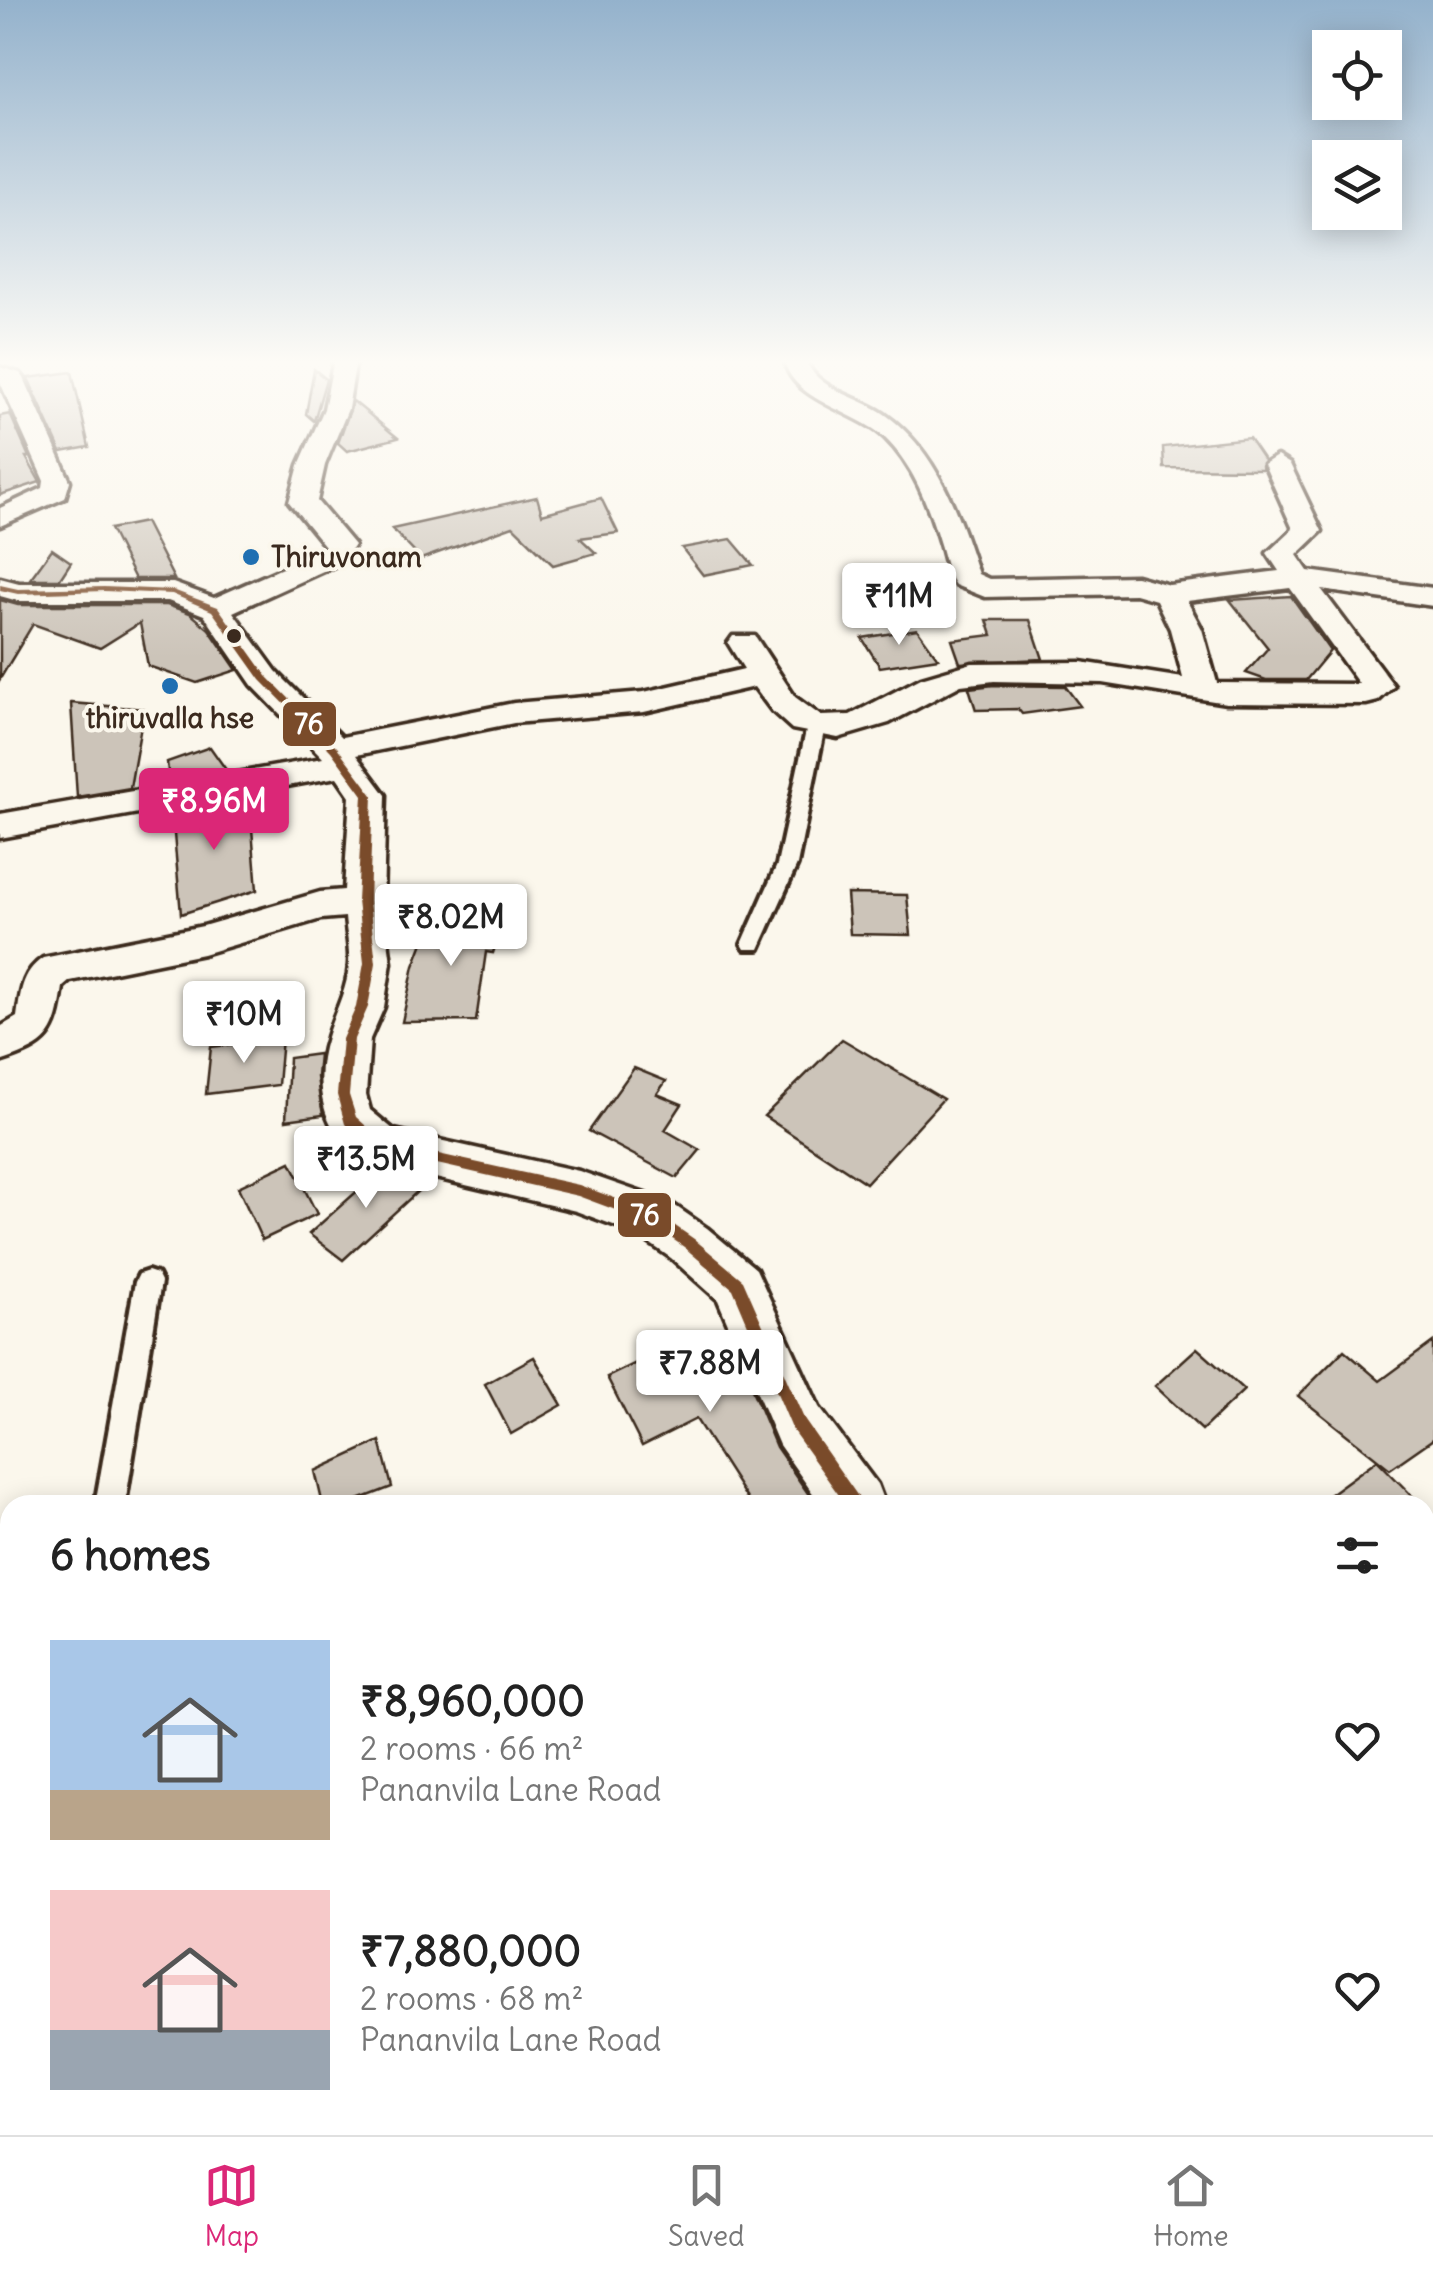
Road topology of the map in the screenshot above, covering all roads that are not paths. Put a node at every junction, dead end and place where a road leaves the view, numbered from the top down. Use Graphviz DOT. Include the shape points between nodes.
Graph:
graph roads {
  1 [pos="47,459"];
  2 [pos="315,459"];
  3 [pos="913,459"];
  4 [pos="1278,464"];
  5 [pos="0,518"];
  6 [pos="1298,578"];
  7 [pos="0,588"];
  8 [pos="1168,594"];
  9 [pos="1433,597"];
  10 [pos="215,608"];
  11 [pos="744,643"];
  12 [pos="767,674"];
  13 [pos="1204,692"];
  14 [pos="816,726"];
  15 [pos="340,757"];
  16 [pos="0,826"];
  17 [pos="362,901"];
  18 [pos="752,944"];
  19 [pos="0,1045"];
  20 [pos="148,1282"];
  21 [pos="112,1495"];
  22 [pos="849,1495"];
  1 -- 5 [label="street" via="56,492"];
  2 -- 10 [label="street" via="302,502 340,545 332,556"];
  3 -- 8 [label="street" via="941,501 964,578 985,588 1136,585"];
  4 -- 6 [label="street" via="1308,531 1281,553"];
  6 -- 8 [label="street"];
  6 -- 9 [label="street"];
  6 -- 13 [label="street" via="1378,686 1366,694"];
  7 -- 10 [label="street" via="173,592"];
  8 -- 13 [label="street"];
  10 -- 15 [label="street" via="264,678"];
  11 -- 12 [label="street"];
  12 -- 14 [label="street" via="794,718"];
  12 -- 15 [label="street" via="644,702 514,713"];
  13 -- 14 [label="street" via="1145,678 1030,668 951,675 871,720"];
  14 -- 18 [label="lane" via="787,865"];
  15 -- 16 [label="street"];
  15 -- 17 [label="street" via="368,795"];
  17 -- 19 [label="street" via="58,969 43,982 39,1023"];
  17 -- 22 [label="street" via="370,963 348,1039 343,1095 350,1120 380,1146 579,1191 653,1218 689,1243 738,1285 799,1426"];
  20 -- 21 [label="lane"];
}
